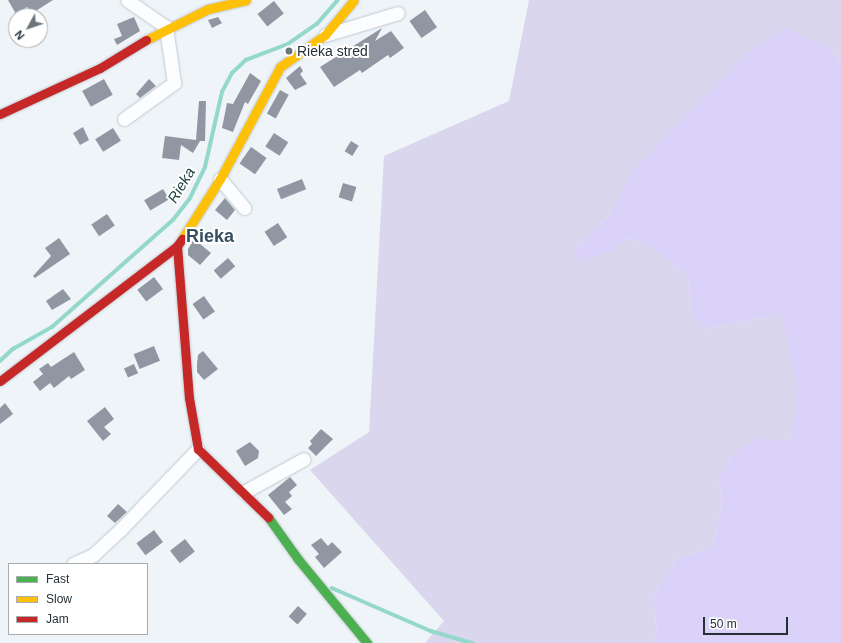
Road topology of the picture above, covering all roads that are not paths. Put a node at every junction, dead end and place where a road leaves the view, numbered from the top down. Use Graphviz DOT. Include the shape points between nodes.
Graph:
graph roads {
  1 [pos="127,0"];
  2 [pos="246,0"];
  3 [pos="354,0"];
  4 [pos="398,13"];
  5 [pos="166,27"];
  6 [pos="325,35"];
  7 [pos="0,114"];
  8 [pos="124,119"];
  9 [pos="220,179"];
  10 [pos="244,208"];
  11 [pos="177,246"];
  12 [pos="0,381"];
  13 [pos="198,449"];
  14 [pos="304,459"];
  15 [pos="244,492"];
  16 [pos="75,563"];
  17 [pos="368,643"];
  1 -- 5 [label="street"];
  2 -- 5 [label="street" via="208,9"];
  3 -- 6 [label="street"];
  4 -- 6 [label="street"];
  5 -- 7 [label="street" via="100,68"];
  5 -- 8 [label="street" via="174,83"];
  6 -- 9 [label="street" via="280,67"];
  9 -- 10 [label="street"];
  9 -- 11 [label="street"];
  11 -- 12 [label="street"];
  11 -- 13 [label="street" via="188,390"];
  13 -- 15 [label="street"];
  13 -- 16 [label="street" via="115,535 93,555"];
  14 -- 15 [label="street"];
  15 -- 17 [label="street" via="264,510 298,559"];
}
